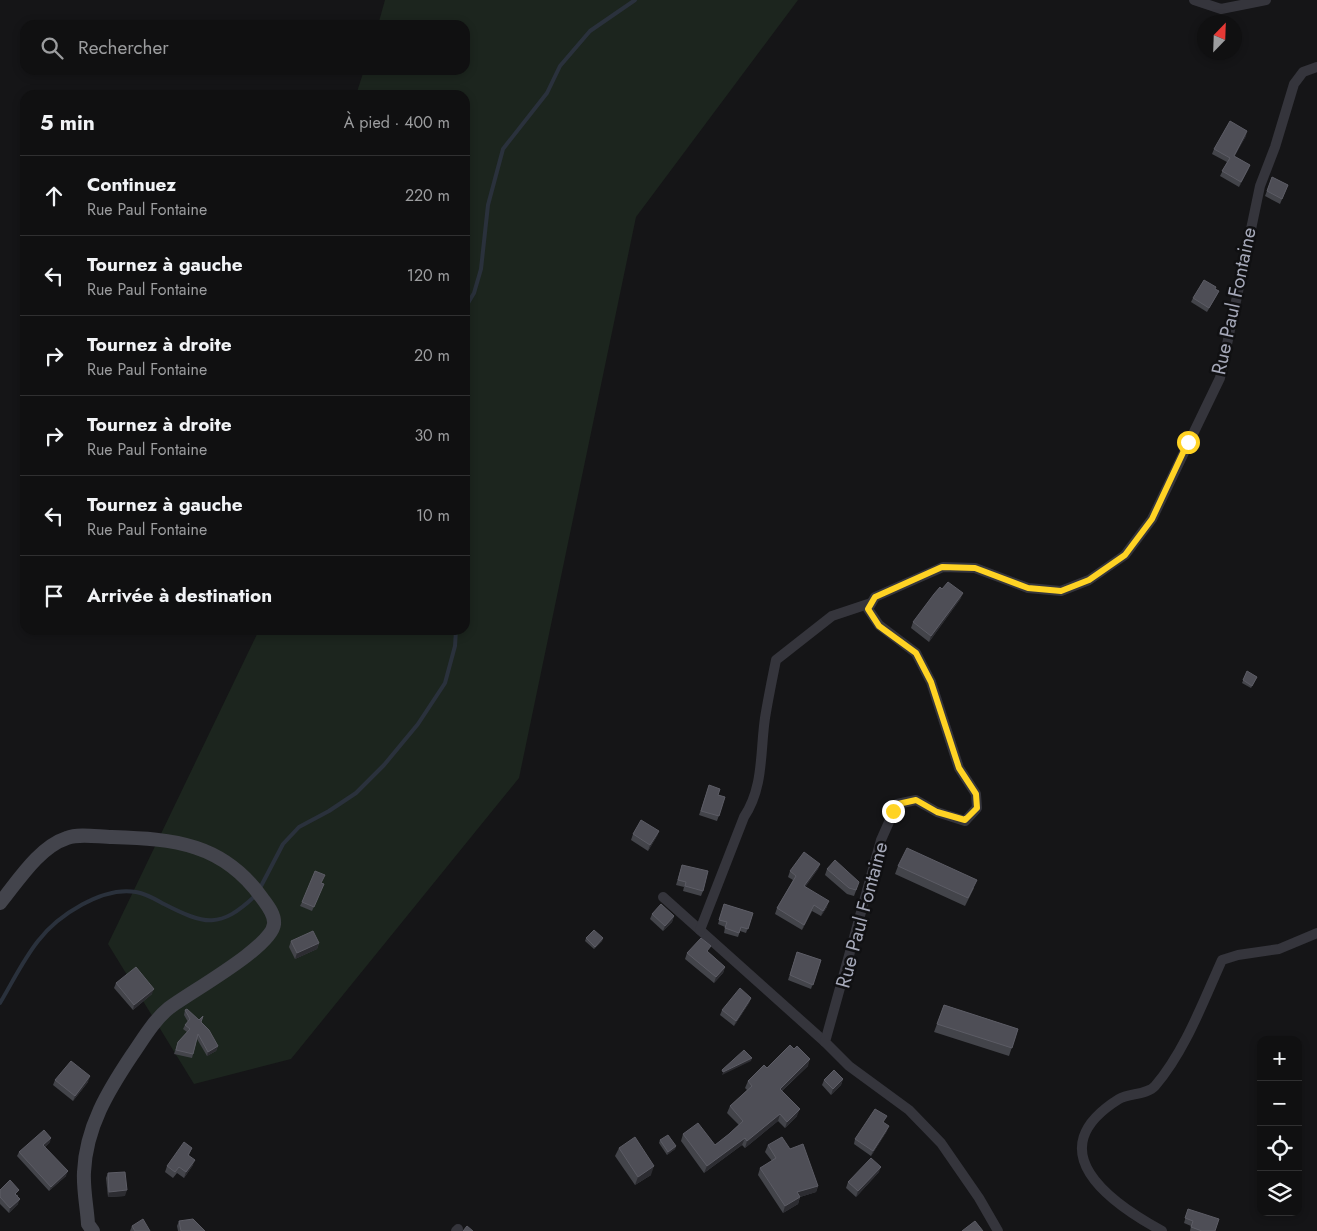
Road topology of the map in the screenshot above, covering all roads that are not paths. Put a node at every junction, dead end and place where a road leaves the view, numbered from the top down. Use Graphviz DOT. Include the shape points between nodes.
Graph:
graph roads {
  1 [pos="1194,0"];
  2 [pos="1266,0"];
  3 [pos="1317,67"];
  4 [pos="871,603"];
  5 [pos="662,897"];
  6 [pos="0,903"];
  7 [pos="700,930"];
  8 [pos="1317,933"];
  9 [pos="825,1042"];
  10 [pos="88,1229"];
  11 [pos="998,1231"];
  12 [pos="1162,1231"];
  1 -- 2 [label="street" via="1221,9"];
  3 -- 4 [label="street, Rue Paul Fontaine" via="1303,72 1294,84 1260,186 1220,378 1152,519 1125,555 1089,580 1061,591 1028,588 975,568 942,567 875,597"];
  4 -- 7 [label="street" via="832,616 776,660 753,803 744,816"];
  4 -- 9 [label="street, Rue Paul Fontaine" via="868,609 879,626 916,653 931,682 951,750 976,794 977,808 965,820 937,812 916,800 898,804 893,811"];
  5 -- 7 [label="street"];
  6 -- 10 [label="main road" via="40,855 56,842 69,837 153,838 214,853 233,865 249,880 272,913 275,923 255,949 168,1008 114,1083 96,1115 88,1140 84,1172"];
  7 -- 9 [label="street"];
  8 -- 12 [label="street" via="1279,949 1222,960 1172,1065 1152,1089 1121,1098 1098,1115 1088,1129 1081,1149 1087,1170 1100,1189"];
  9 -- 11 [label="street" via="849,1066 909,1110 941,1143"];
}
